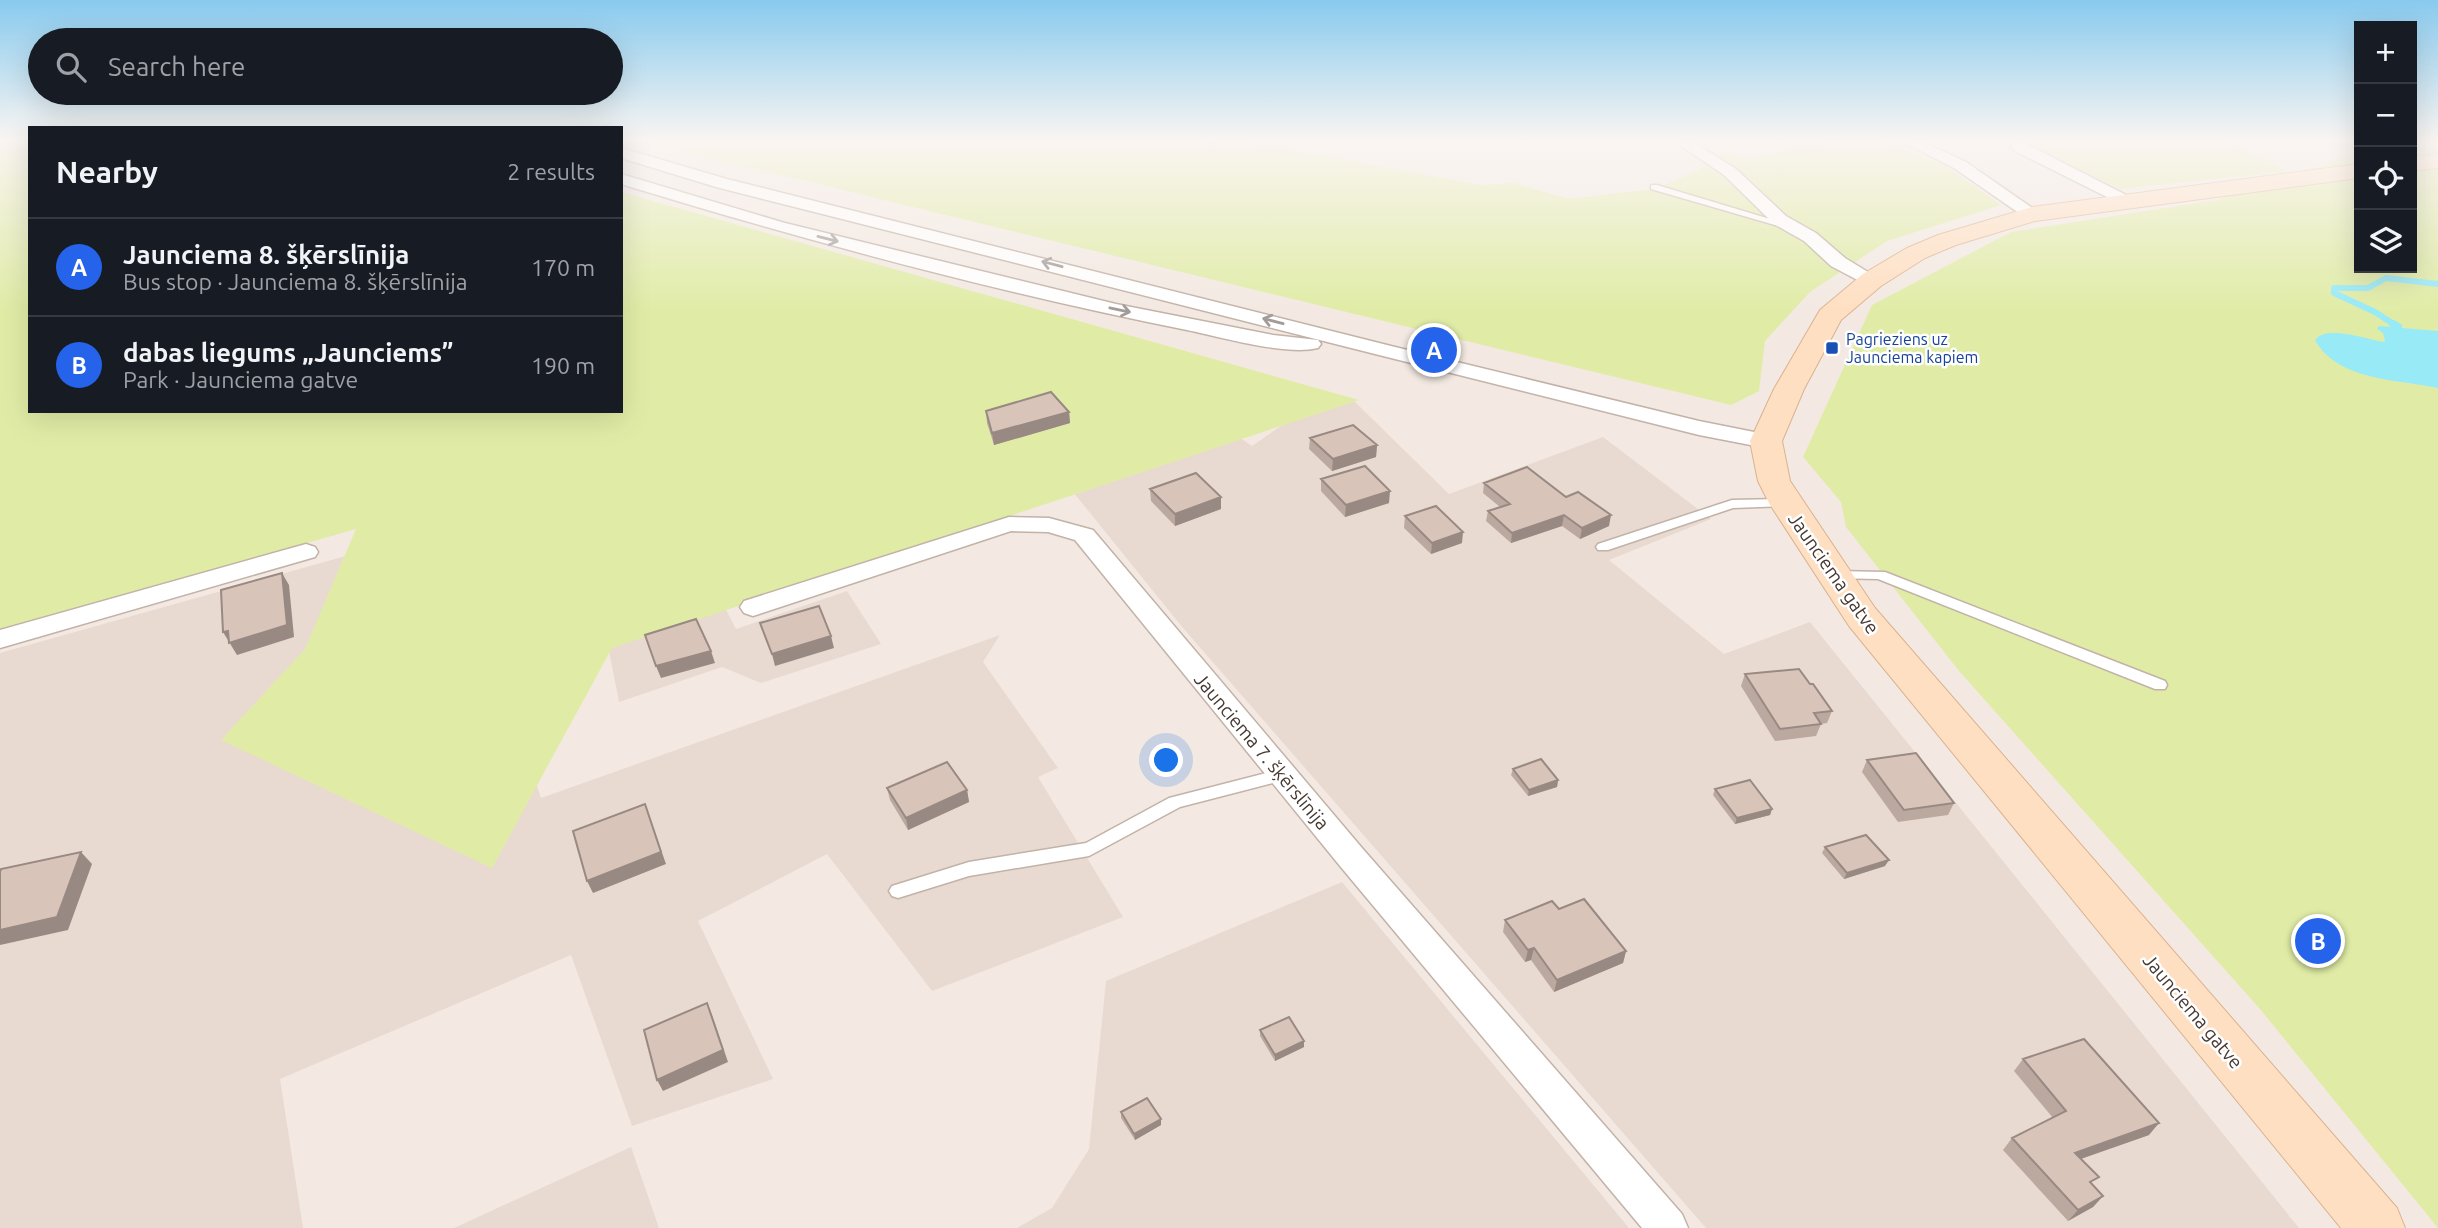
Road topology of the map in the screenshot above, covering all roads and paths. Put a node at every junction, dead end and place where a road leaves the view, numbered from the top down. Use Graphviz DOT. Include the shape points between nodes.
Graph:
graph roads {
  1 [pos="678,196"];
  2 [pos="776,196"];
  3 [pos="1686,196"];
  4 [pos="1753,196"];
  5 [pos="2006,196"];
  6 [pos="2119,196"];
  7 [pos="2165,196"];
  8 [pos="2129,201"];
  9 [pos="2032,214"];
  10 [pos="1793,227"];
  11 [pos="1871,279"];
  12 [pos="1386,351"];
  13 [pos="1766,441"];
  14 [pos="1786,503"];
  15 [pos="1603,547"];
  16 [pos="306,552"];
  17 [pos="1833,576"];
  18 [pos="753,607"];
  19 [pos="0,639"];
  20 [pos="2160,685"];
  21 [pos="1282,775"];
  22 [pos="898,891"];
  23 [pos="1668,1228"];
  24 [pos="2377,1228"];
  1 -- 12 [label="street, one-way" via="779,227 1116,310 1273,341"];
  12 -- 2 [label="street, one-way"];
  3 -- 10 [label="lane"];
  4 -- 10 [label="street"];
  5 -- 9 [label="street"];
  6 -- 8 [label="street"];
  7 -- 8 [label="main road"];
  8 -- 9 [label="main road"];
  9 -- 11 [label="main road" via="1947,240"];
  10 -- 11 [label="street" via="1845,267"];
  11 -- 13 [label="main road" via="1830,316"];
  12 -- 13 [label="street"];
  13 -- 14 [label="main road, Jaunciema gatve" via="1774,481"];
  14 -- 15 [label="lane" via="1732,504"];
  14 -- 17 [label="main road, Jaunciema gatve"];
  16 -- 19 [label="street"];
  17 -- 20 [label="lane" via="1880,575"];
  17 -- 24 [label="main road, Jaunciema gatve" via="2000,783"];
  18 -- 21 [label="street, Jaunciema 7. šķērslīnija" via="1009,524 1049,525 1084,535"];
  21 -- 22 [label="lane" via="1175,802 1089,849 969,869"];
  21 -- 23 [label="street, Jaunciema 7. šķērslīnija"];
}
